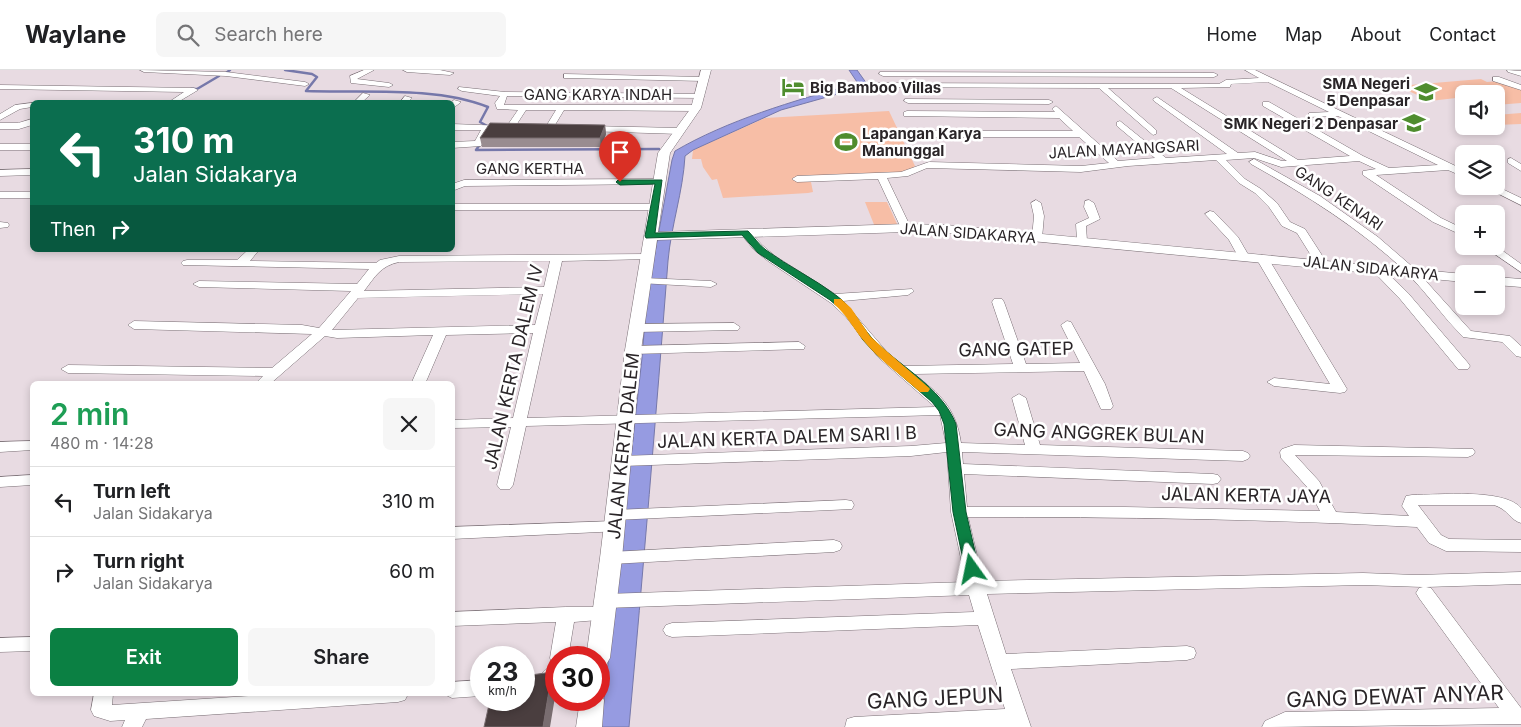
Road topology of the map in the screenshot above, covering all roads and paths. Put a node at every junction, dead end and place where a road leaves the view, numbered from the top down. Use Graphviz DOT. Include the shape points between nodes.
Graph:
graph roads {
  1 [pos="144,70"];
  2 [pos="370,70"];
  3 [pos="407,70"];
  4 [pos="1206,70"];
  5 [pos="1249,70"];
  6 [pos="1511,70"];
  7 [pos="230,72"];
  8 [pos="450,73"];
  9 [pos="705,74"];
  10 [pos="883,74"];
  11 [pos="1521,74"];
  12 [pos="1214,75"];
  13 [pos="567,76"];
  14 [pos="1496,79"];
  15 [pos="1266,80"];
  16 [pos="1226,82"];
  17 [pos="306,84"];
  18 [pos="389,84"];
  19 [pos="873,85"];
  20 [pos="1035,86"];
  21 [pos="1101,86"];
  22 [pos="1172,86"];
  23 [pos="57,87"];
  24 [pos="0,88"];
  25 [pos="1521,88"];
  26 [pos="462,89"];
  27 [pos="505,94"];
  28 [pos="366,95"];
  29 [pos="701,96"];
  30 [pos="1157,99"];
  31 [pos="37,100"];
  32 [pos="176,100"];
  33 [pos="360,100"];
  34 [pos="908,101"];
  35 [pos="1049,102"];
  36 [pos="1266,104"];
  37 [pos="29,105"];
  38 [pos="524,107"];
  39 [pos="562,107"];
  40 [pos="696,108"];
  41 [pos="906,114"];
  42 [pos="1340,114"];
  43 [pos="1062,115"];
  44 [pos="1312,116"];
  45 [pos="0,117"];
  46 [pos="607,118"];
  47 [pos="30,123"];
  48 [pos="1120,124"];
  49 [pos="0,126"];
  50 [pos="455,127"];
  51 [pos="487,128"];
  52 [pos="510,128"];
  53 [pos="520,128"];
  54 [pos="540,128"];
  55 [pos="576,129"];
  56 [pos="680,131"];
  57 [pos="1153,132"];
  58 [pos="917,134"];
  59 [pos="1080,134"];
  60 [pos="455,146"];
  61 [pos="0,147"];
  62 [pos="12,147"];
  63 [pos="30,147"];
  64 [pos="0,155"];
  65 [pos="1240,157"];
  66 [pos="1360,158"];
  67 [pos="1220,159"];
  68 [pos="1521,160"];
  69 [pos="1165,162"];
  70 [pos="1297,163"];
  71 [pos="1117,165"];
  72 [pos="1450,167"];
  73 [pos="1521,168"];
  74 [pos="1455,170"];
  75 [pos="1388,171"];
  76 [pos="30,172"];
  77 [pos="0,173"];
  78 [pos="881,176"];
  79 [pos="797,179"];
  80 [pos="660,182"];
  81 [pos="456,186"];
  82 [pos="1505,194"];
  83 [pos="0,195"];
  84 [pos="30,195"];
  85 [pos="1521,202"];
  86 [pos="1036,203"];
  87 [pos="1089,203"];
  88 [pos="455,207"];
  89 [pos="655,207"];
  90 [pos="1210,214"];
  91 [pos="906,228"];
  92 [pos="1455,229"];
  93 [pos="745,233"];
  94 [pos="653,236"];
  95 [pos="1037,238"];
  96 [pos="1082,241"];
  97 [pos="252,252"];
  98 [pos="1501,255"];
  99 [pos="1243,256"];
  100 [pos="558,257"];
  101 [pos="646,257"];
  102 [pos="1262,258"];
  103 [pos="187,263"];
  104 [pos="240,264"];
  105 [pos="380,264"];
  106 [pos="1321,264"];
  107 [pos="1377,269"];
  108 [pos="1521,269"];
  109 [pos="1412,272"];
  110 [pos="1455,277"];
  111 [pos="646,281"];
  112 [pos="1505,282"];
  113 [pos="1521,283"];
  114 [pos="199,284"];
  115 [pos="711,284"];
  116 [pos="550,290"];
  117 [pos="908,291"];
  118 [pos="357,292"];
  119 [pos="834,298"];
  120 [pos="998,302"];
  121 [pos="134,325"];
  122 [pos="1067,325"];
  123 [pos="734,327"];
  124 [pos="639,328"];
  125 [pos="540,329"];
  126 [pos="320,332"];
  127 [pos="441,332"];
  128 [pos="799,346"];
  129 [pos="637,350"];
  130 [pos="1521,353"];
  131 [pos="1464,366"];
  132 [pos="1088,367"];
  133 [pos="68,369"];
  134 [pos="1021,369"];
  135 [pos="902,370"];
  136 [pos="274,372"];
  137 [pos="265,381"];
  138 [pos="419,381"];
  139 [pos="1274,382"];
  140 [pos="1019,398"];
  141 [pos="1106,406"];
  142 [pos="945,411"];
  143 [pos="629,419"];
  144 [pos="523,422"];
  145 [pos="455,424"];
  146 [pos="30,446"];
  147 [pos="0,447"];
  148 [pos="953,447"];
  149 [pos="1034,450"];
  150 [pos="1468,452"];
  151 [pos="1243,456"];
  152 [pos="625,461"];
  153 [pos="955,469"];
  154 [pos="1213,479"];
  155 [pos="30,480"];
  156 [pos="0,482"];
  157 [pos="505,485"];
  158 [pos="846,505"];
  159 [pos="959,512"];
  160 [pos="1331,517"];
  161 [pos="1521,518"];
  162 [pos="617,519"];
  163 [pos="1422,522"];
  164 [pos="455,532"];
  165 [pos="834,546"];
  166 [pos="1521,546"];
  167 [pos="614,558"];
  168 [pos="1521,578"];
  169 [pos="976,588"];
  170 [pos="1425,594"];
  171 [pos="606,605"];
  172 [pos="566,614"];
  173 [pos="986,618"];
  174 [pos="455,619"];
  175 [pos="672,630"];
  176 [pos="30,644"];
  177 [pos="0,645"];
  178 [pos="561,646"];
  179 [pos="600,646"];
  180 [pos="1187,653"];
  181 [pos="1000,662"];
  182 [pos="470,689"];
  183 [pos="455,690"];
  184 [pos="104,696"];
  185 [pos="377,696"];
  186 [pos="591,711"];
  187 [pos="1518,716"];
  188 [pos="136,719"];
  189 [pos="1487,721"];
  190 [pos="1020,722"];
  191 [pos="854,725"];
  192 [pos="589,727"];
  193 [pos="1272,727"];
  1 -- 7 [label="street"];
  2 -- 18 [label="street" via="353,78 354,81"];
  3 -- 8 [label="street"];
  4 -- 12 [label="street"];
  5 -- 15 [label="street"];
  6 -- 11 [label="street"];
  7 -- 17 [label="street"];
  9 -- 13 [label="street"];
  9 -- 29 [label="street"];
  10 -- 12 [label="street"];
  12 -- 16 [label="street"];
  14 -- 25 [label="street"];
  15 -- 16 [label="street"];
  15 -- 42 [label="street"];
  16 -- 22 [label="street" via="1224,86"];
  19 -- 20 [label="street"];
  20 -- 21 [label="street"];
  20 -- 35 [label="street"];
  21 -- 22 [label="street"];
  21 -- 57 [label="street"];
  22 -- 70 [label="street"];
  23 -- 24 [label="street"];
  23 -- 31 [label="street"];
  23 -- 32 [label="street" via="194,90"];
  26 -- 27 [label="street"];
  27 -- 29 [label="street"];
  27 -- 38 [label="street, GANG KARYA INDAH" via="499,106"];
  28 -- 33 [label="street"];
  29 -- 40 [label="street"];
  30 -- 65 [label="street, GANG KENARI"];
  34 -- 35 [label="street"];
  35 -- 43 [label="street"];
  36 -- 66 [label="street"];
  37 -- 45 [label="street"];
  38 -- 39 [label="street, GANG KARYA INDAH"];
  38 -- 52 [label="street"];
  39 -- 46 [label="street, GANG KARYA INDAH"];
  39 -- 54 [label="street" via="554,128"];
  40 -- 46 [label="street, GANG KARYA INDAH"];
  40 -- 56 [label="street"];
  41 -- 43 [label="street"];
  42 -- 44 [label="street"];
  42 -- 72 [label="street"];
  43 -- 59 [label="street"];
  46 -- 55 [label="street"];
  46 -- 56 [label="street"];
  47 -- 49 [label="street"];
  48 -- 69 [label="street"];
  50 -- 51 [label="street"];
  51 -- 52 [label="street"];
  51 -- 60 [label="street" via="478,144"];
  52 -- 53 [label="street"];
  56 -- 80 [label="street" via="664,153"];
  58 -- 59 [label="street"];
  59 -- 71 [label="street"];
  61 -- 62 [label="street"];
  62 -- 63 [label="street"];
  62 -- 64 [label="street"];
  65 -- 67 [label="street, JALAN MAYANGSARI"];
  65 -- 70 [label="street, JALAN MAYANGSARI" via="1259,156 1278,164"];
  65 -- 109 [label="street, GANG KENARI" via="1319,199 1372,237"];
  66 -- 70 [label="street, JALAN MAYANGSARI"];
  66 -- 75 [label="street, JALAN MAYANGSARI"];
  67 -- 69 [label="street, JALAN MAYANGSARI"];
  67 -- 106 [label="street" via="1273,205 1286,224 1301,231"];
  68 -- 73 [label="street" via="1510,162"];
  69 -- 71 [label="street, JALAN MAYANGSARI"];
  71 -- 78 [label="street, JALAN MAYANGSARI" via="1074,169 929,165 909,173"];
  72 -- 74 [label="street"];
  72 -- 75 [label="street, JALAN MAYANGSARI"];
  75 -- 92 [label="street" via="1366,174"];
  76 -- 77 [label="street"];
  78 -- 79 [label="street, JALAN MAYANGSARI"];
  78 -- 91 [label="street"];
  80 -- 81 [label="street, GANG KERTHA"];
  80 -- 89 [label="street"];
  82 -- 85 [label="street"];
  83 -- 84 [label="street"];
  86 -- 95 [label="street" via="1039,216"];
  87 -- 96 [label="street" via="1095,219 1081,224"];
  88 -- 89 [label="street"];
  89 -- 94 [label="street"];
  90 -- 99 [label="street" via="1234,239"];
  91 -- 93 [label="street, JALAN SIDAKARYA"];
  91 -- 95 [label="street, JALAN SIDAKARYA" via="968,230"];
  93 -- 94 [label="street, JALAN SIDAKARYA"];
  93 -- 119 [label="street" via="761,251"];
  94 -- 101 [label="street, JALAN KERTA DALEM"];
  95 -- 96 [label="street, JALAN SIDAKARYA"];
  96 -- 99 [label="street, JALAN SIDAKARYA"];
  97 -- 104 [label="street"];
  98 -- 108 [label="street"];
  99 -- 102 [label="street, JALAN SIDAKARYA"];
  100 -- 101 [label="street"];
  100 -- 105 [label="street" via="399,259"];
  100 -- 116 [label="street, JALAN KERTA DALEM IV"];
  101 -- 111 [label="street, JALAN KERTA DALEM"];
  102 -- 106 [label="street, JALAN SIDAKARYA"];
  102 -- 139 [label="street" via="1340,389"];
  103 -- 104 [label="street"];
  104 -- 105 [label="street"];
  105 -- 118 [label="street"];
  106 -- 107 [label="street, JALAN SIDAKARYA"];
  107 -- 109 [label="street, JALAN SIDAKARYA"];
  107 -- 131 [label="street"];
  109 -- 110 [label="street, JALAN SIDAKARYA"];
  109 -- 130 [label="street, GANG KENARI" via="1467,334 1506,339"];
  111 -- 115 [label="street"];
  111 -- 124 [label="street, JALAN KERTA DALEM"];
  112 -- 113 [label="street"];
  114 -- 118 [label="street"];
  116 -- 118 [label="street"];
  116 -- 125 [label="street, JALAN KERTA DALEM IV"];
  117 -- 119 [label="street"];
  118 -- 126 [label="street" via="332,323"];
  119 -- 135 [label="street" via="847,310 866,338"];
  120 -- 134 [label="street"];
  121 -- 126 [label="street" via="292,328"];
  122 -- 132 [label="street"];
  123 -- 124 [label="street"];
  124 -- 129 [label="street, JALAN KERTA DALEM"];
  125 -- 127 [label="street"];
  125 -- 144 [label="street, JALAN KERTA DALEM IV"];
  126 -- 127 [label="street"];
  126 -- 136 [label="street"];
  127 -- 138 [label="street"];
  128 -- 129 [label="street"];
  129 -- 143 [label="street, JALAN KERTA DALEM"];
  132 -- 134 [label="street, GANG GATEP"];
  132 -- 141 [label="street, GANG GATEP"];
  133 -- 136 [label="street"];
  134 -- 135 [label="street, GANG GATEP"];
  135 -- 142 [label="street"];
  136 -- 137 [label="street"];
  140 -- 149 [label="street"];
  142 -- 143 [label="street"];
  142 -- 148 [label="street"];
  143 -- 144 [label="street"];
  143 -- 152 [label="street, JALAN KERTA DALEM"];
  144 -- 145 [label="street"];
  144 -- 157 [label="street, JALAN KERTA DALEM IV"];
  146 -- 147 [label="street"];
  148 -- 149 [label="street, GANG ANGGREK BULAN"];
  148 -- 152 [label="street, JALAN KERTA DALEM SARI I B"];
  148 -- 153 [label="street"];
  149 -- 151 [label="street, GANG ANGGREK BULAN"];
  150 -- 160 [label="street" via="1287,452 1288,458 1318,489"];
  152 -- 162 [label="street, JALAN KERTA DALEM"];
  153 -- 154 [label="street"];
  153 -- 159 [label="street"];
  155 -- 156 [label="street"];
  158 -- 162 [label="street" via="657,512"];
  159 -- 160 [label="street, JALAN KERTA JAYA"];
  159 -- 169 [label="street"];
  160 -- 163 [label="street, JALAN KERTA JAYA"];
  161 -- 163 [label="street" via="1510,505 1495,500 1412,500 1410,506"];
  162 -- 164 [label="street"];
  162 -- 167 [label="street, JALAN KERTA DALEM"];
  163 -- 166 [label="street" via="1435,539 1446,545"];
  165 -- 167 [label="street"];
  167 -- 171 [label="street, JALAN KERTA DALEM"];
  168 -- 169 [label="street"];
  169 -- 171 [label="street"];
  169 -- 173 [label="street"];
  170 -- 187 [label="street"];
  171 -- 172 [label="street"];
  171 -- 179 [label="street, JALAN KERTA DALEM"];
  172 -- 174 [label="street"];
  172 -- 178 [label="street"];
  173 -- 175 [label="street"];
  173 -- 181 [label="street"];
  176 -- 177 [label="street"];
  180 -- 181 [label="street"];
  181 -- 190 [label="street"];
  182 -- 183 [label="street"];
  184 -- 188 [label="street" via="101,710"];
  185 -- 188 [label="street"];
  186 -- 192 [label="street"];
  187 -- 189 [label="street, GANG DEWAT ANYAR"];
  189 -- 193 [label="street, GANG DEWAT ANYAR" via="1301,719 1285,720"];
  190 -- 191 [label="street, GANG JEPUN"];
}
